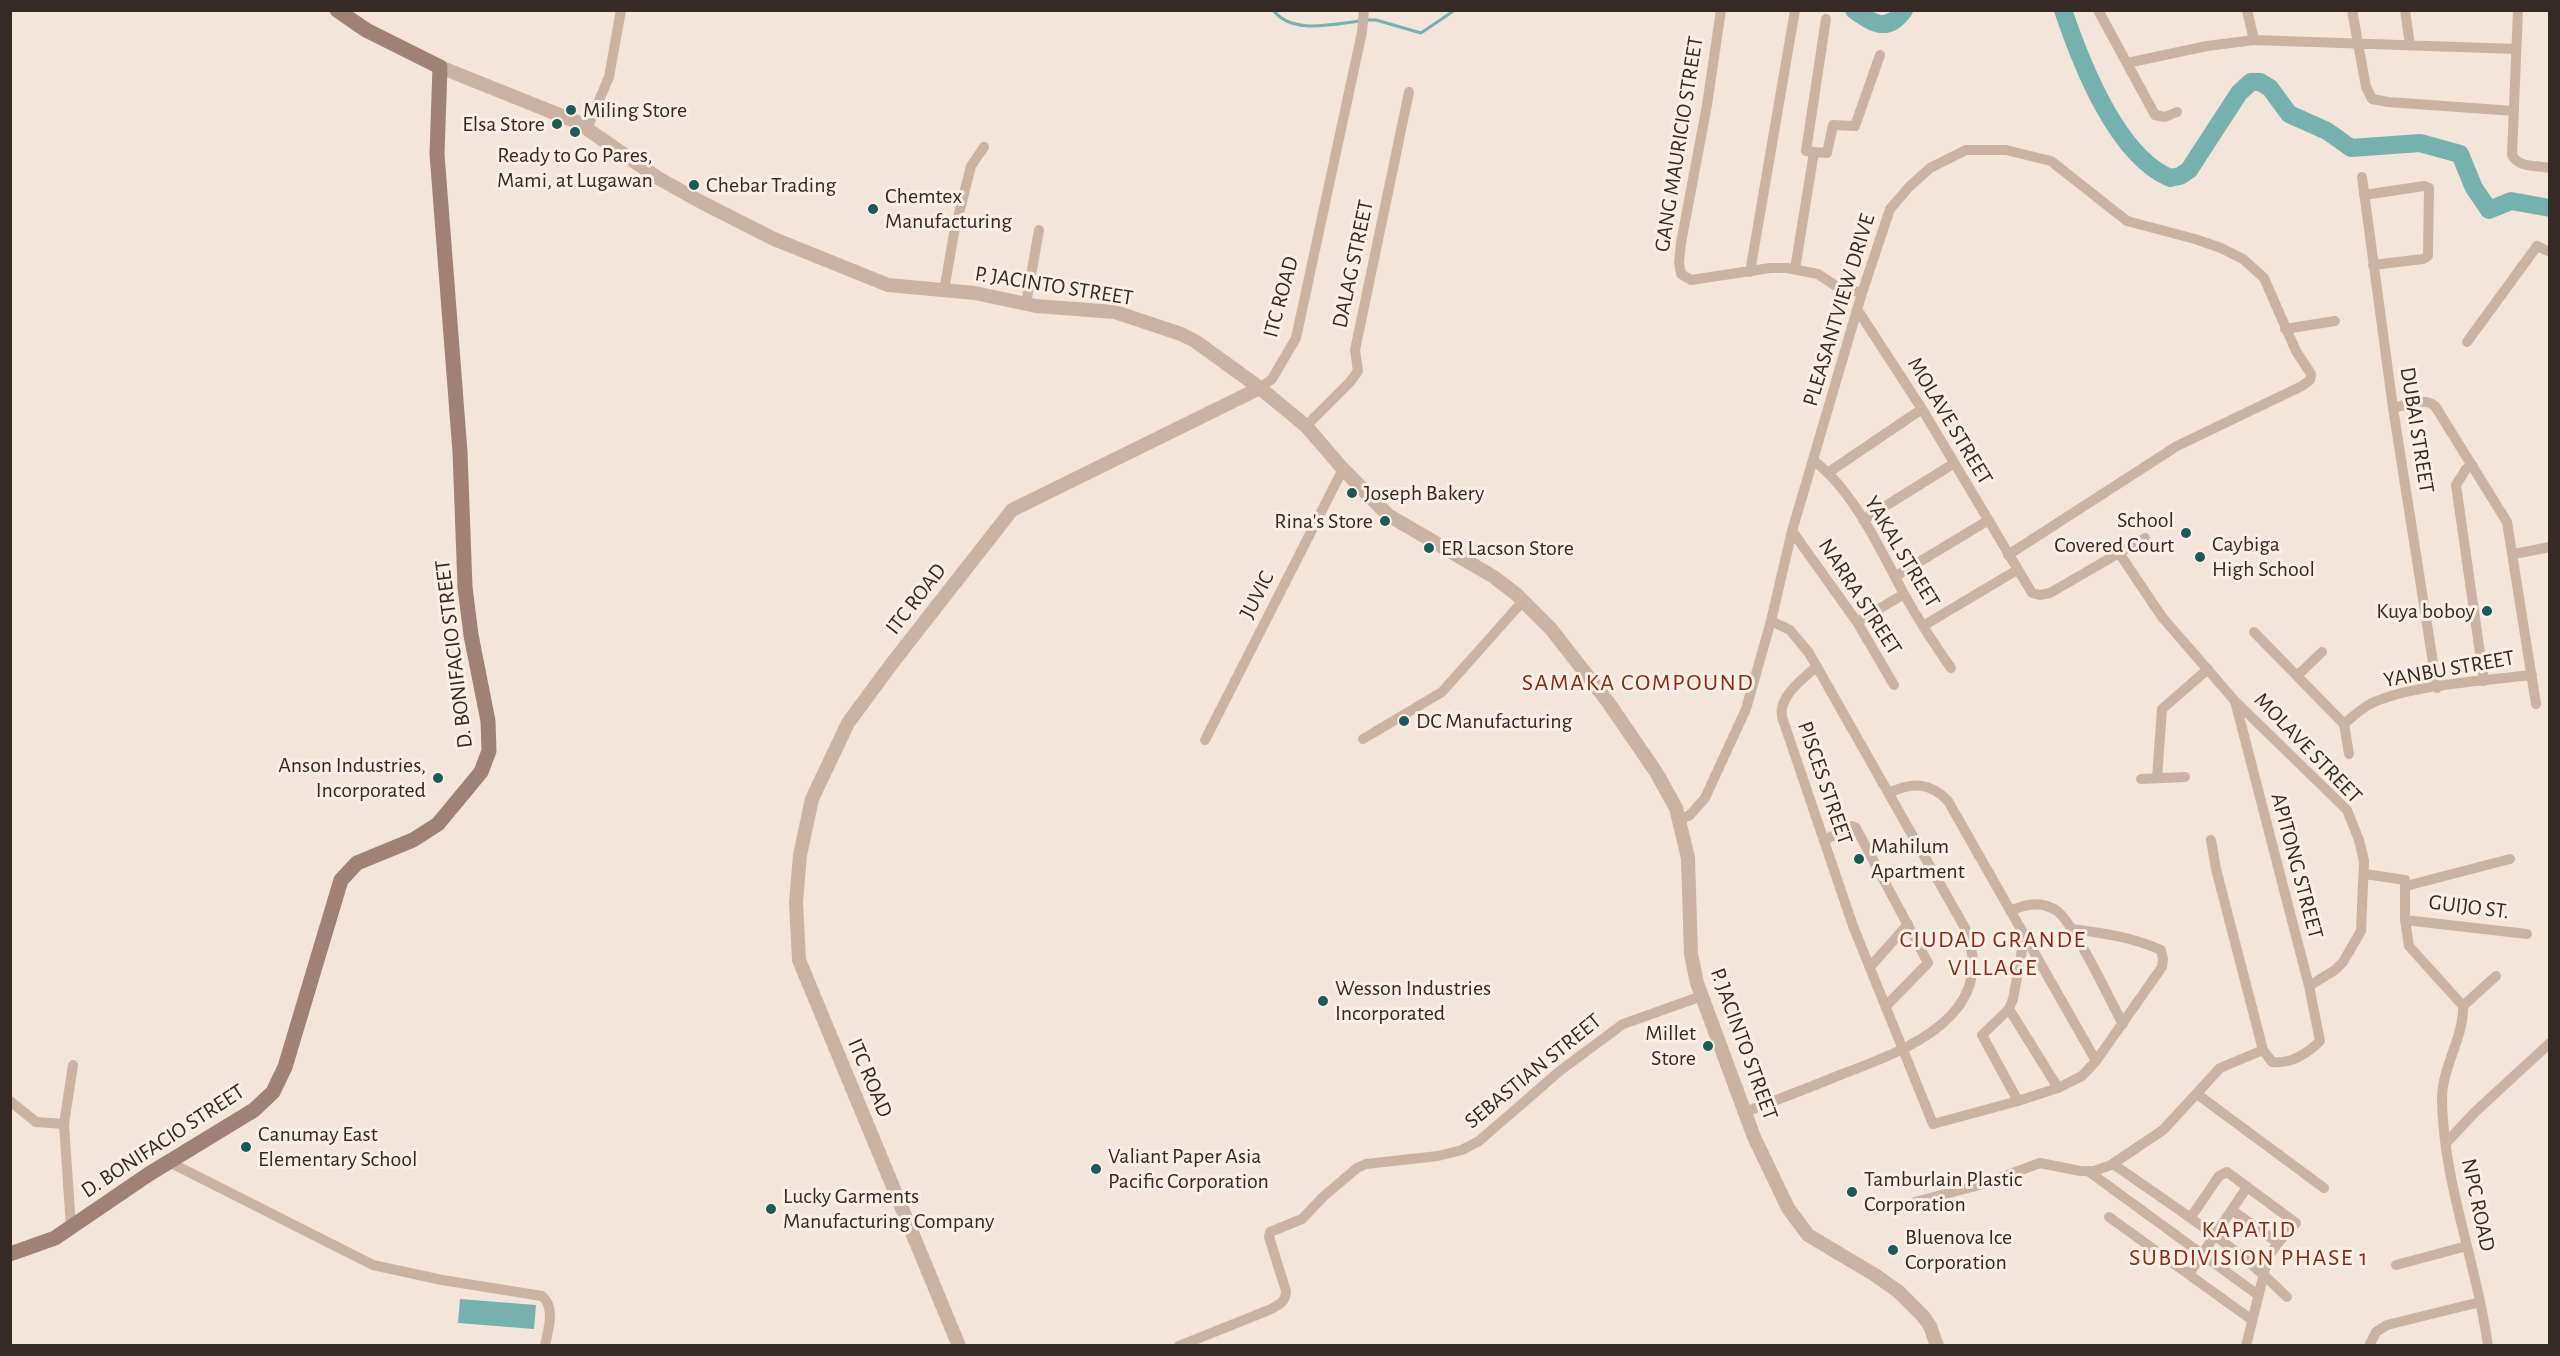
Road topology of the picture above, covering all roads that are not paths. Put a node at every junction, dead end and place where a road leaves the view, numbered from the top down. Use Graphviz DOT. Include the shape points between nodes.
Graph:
graph roads {
  1 [pos="337,10"];
  2 [pos="621,10"];
  3 [pos="1364,10"];
  4 [pos="1721,10"];
  5 [pos="1795,10"];
  6 [pos="2098,10"];
  7 [pos="2247,10"];
  8 [pos="2352,10"];
  9 [pos="2405,10"];
  10 [pos="2518,10"];
  11 [pos="1826,19"];
  12 [pos="2254,40"];
  13 [pos="2358,45"];
  14 [pos="2410,45"];
  15 [pos="2516,49"];
  16 [pos="1880,55"];
  17 [pos="2127,63"];
  18 [pos="440,67"];
  19 [pos="1409,92"];
  20 [pos="2514,111"];
  21 [pos="2177,112"];
  22 [pos="587,129"];
  23 [pos="984,147"];
  24 [pos="1814,152"];
  25 [pos="2549,166"];
  26 [pos="2362,177"];
  27 [pos="2364,195"];
  28 [pos="1039,230"];
  29 [pos="2550,252"];
  30 [pos="2373,265"];
  31 [pos="1795,269"];
  32 [pos="1750,272"];
  33 [pos="944,291"];
  34 [pos="1862,293"];
  35 [pos="1026,304"];
  36 [pos="1857,309"];
  37 [pos="2335,321"];
  38 [pos="2285,329"];
  39 [pos="2467,342"];
  40 [pos="1260,388"];
  41 [pos="2393,408"];
  42 [pos="1922,409"];
  43 [pos="1306,426"];
  44 [pos="1814,461"];
  45 [pos="1953,464"];
  46 [pos="2472,466"];
  47 [pos="1343,469"];
  48 [pos="1828,472"];
  49 [pos="1863,520"];
  50 [pos="1987,520"];
  51 [pos="1792,531"];
  52 [pos="2145,538"];
  53 [pos="2550,547"];
  54 [pos="2119,553"];
  55 [pos="2514,554"];
  56 [pos="2008,555"];
  57 [pos="2017,570"];
  58 [pos="1896,576"];
  59 [pos="1904,594"];
  60 [pos="1523,601"];
  61 [pos="1771,621"];
  62 [pos="1857,622"];
  63 [pos="1923,626"];
  64 [pos="2254,632"];
  65 [pos="2322,652"];
  66 [pos="1817,666"];
  67 [pos="1952,668"];
  68 [pos="2208,669"];
  69 [pos="2532,675"];
  70 [pos="2297,676"];
  71 [pos="2484,681"];
  72 [pos="1894,685"];
  73 [pos="2437,688"];
  74 [pos="2235,701"];
  75 [pos="2536,704"];
  76 [pos="2344,724"];
  77 [pos="1363,739"];
  78 [pos="1205,740"];
  79 [pos="2349,754"];
  80 [pos="2185,777"];
  81 [pos="2157,778"];
  82 [pos="2141,779"];
  83 [pos="1889,793"];
  84 [pos="1680,820"];
  85 [pos="1825,840"];
  86 [pos="2211,840"];
  87 [pos="2510,859"];
  88 [pos="2365,874"];
  89 [pos="2406,886"];
  90 [pos="2012,910"];
  91 [pos="2405,920"];
  92 [pos="1908,924"];
  93 [pos="2072,929"];
  94 [pos="2025,934"];
  95 [pos="2527,934"];
  96 [pos="1870,967"];
  97 [pos="2496,976"];
  98 [pos="2309,986"];
  99 [pos="1702,996"];
  100 [pos="1886,1006"];
  101 [pos="2463,1006"];
  102 [pos="2009,1008"];
  103 [pos="2122,1024"];
  104 [pos="2550,1043"];
  105 [pos="1903,1050"];
  106 [pos="2263,1050"];
  107 [pos="2096,1061"];
  108 [pos="73,1065"];
  109 [pos="2058,1088"];
  110 [pos="2197,1094"];
  111 [pos="10,1101"];
  112 [pos="2018,1101"];
  113 [pos="1745,1112"];
  114 [pos="64,1124"];
  115 [pos="2446,1143"];
  116 [pos="169,1162"];
  117 [pos="2113,1164"];
  118 [pos="2088,1171"];
  119 [pos="2247,1187"];
  120 [pos="2324,1188"];
  121 [pos="1915,1202"];
  122 [pos="2232,1210"];
  123 [pos="2109,1217"];
  124 [pos="2191,1217"];
  125 [pos="71,1227"];
  126 [pos="2215,1235"];
  127 [pos="2278,1243"];
  128 [pos="2467,1246"];
  129 [pos="10,1254"];
  130 [pos="2202,1254"];
  131 [pos="2396,1265"];
  132 [pos="2263,1273"];
  133 [pos="2189,1274"];
  134 [pos="2258,1295"];
  135 [pos="2287,1297"];
  136 [pos="2480,1302"];
  137 [pos="2252,1320"];
  138 [pos="2370,1344"];
  139 [pos="545,1346"];
  140 [pos="959,1346"];
  141 [pos="1179,1346"];
  142 [pos="1937,1346"];
  143 [pos="2246,1346"];
  144 [pos="2488,1346"];
  1 -- 18 [label="main road" via="366,30"];
  2 -- 22 [label="street" via="609,77"];
  3 -- 40 [label="street, ITC ROAD" via="1296,338 1272,379"];
  4 -- 32 [label="street, GANG MAURICIO STREET" via="1679,269 1691,280"];
  5 -- 32 [label="street"];
  6 -- 17 [label="street"];
  7 -- 12 [label="street"];
  8 -- 13 [label="street"];
  9 -- 14 [label="street"];
  10 -- 15 [label="street"];
  11 -- 24 [label="street" via="1806,151"];
  12 -- 13 [label="street"];
  12 -- 17 [label="street"];
  13 -- 14 [label="street"];
  13 -- 20 [label="street" via="2372,99"];
  14 -- 15 [label="street"];
  15 -- 20 [label="street"];
  16 -- 24 [label="street" via="1855,126 1833,126 1827,153"];
  17 -- 21 [label="street" via="2155,115 2165,117"];
  18 -- 22 [label="street, P. JACINTO STREET" via="513,94"];
  18 -- 116 [label="main road, D. BONIFACIO STREET" via="436,154 460,452 465,587 489,721 488,758 438,824 413,840 357,863 345,874 332,904 279,1082 255,1110"];
  19 -- 43 [label="street, DALAG STREET" via="1355,350 1358,371"];
  20 -- 25 [label="street" via="2515,161"];
  22 -- 33 [label="street, P. JACINTO STREET" via="658,178 774,240 888,285"];
  23 -- 33 [label="street" via="971,166"];
  24 -- 31 [label="street"];
  26 -- 27 [label="street, DUBAI STREET"];
  27 -- 30 [label="street, DUBAI STREET"];
  27 -- 30 [label="street" via="2429,188 2428,256"];
  28 -- 35 [label="street"];
  29 -- 39 [label="street" via="2537,246"];
  30 -- 41 [label="street, DUBAI STREET"];
  31 -- 32 [label="street, GANG MAURICIO STREET"];
  31 -- 34 [label="street, GANG MAURICIO STREET" via="1818,274 1836,286"];
  33 -- 35 [label="street, P. JACINTO STREET"];
  34 -- 36 [label="street, PLEASANTVIEW DRIVE"];
  34 -- 38 [label="street, PLEASANTVIEW DRIVE" via="1890,208 1909,187 1930,168 1965,150 2006,150 2051,161 2127,221 2195,238 2243,259 2264,278"];
  35 -- 40 [label="street, P. JACINTO STREET" via="1115,312 1181,334"];
  36 -- 42 [label="street, MOLAVE STREET"];
  36 -- 44 [label="street, PLEASANTVIEW DRIVE"];
  37 -- 38 [label="street"];
  38 -- 56 [label="street, PLEASANTVIEW DRIVE" via="2311,374 2310,380 2177,446"];
  40 -- 43 [label="street, P. JACINTO STREET"];
  40 -- 140 [label="street, ITC ROAD" via="1012,510 848,723 812,799 800,855 796,902 799,960"];
  41 -- 46 [label="street" via="2432,403"];
  41 -- 73 [label="street, DUBAI STREET"];
  42 -- 45 [label="street, MOLAVE STREET"];
  42 -- 48 [label="street"];
  43 -- 47 [label="street, P. JACINTO STREET"];
  44 -- 48 [label="street, YAKAL STREET"];
  44 -- 51 [label="street, PLEASANTVIEW DRIVE"];
  45 -- 49 [label="street"];
  45 -- 50 [label="street, MOLAVE STREET"];
  46 -- 55 [label="street" via="2503,513"];
  46 -- 71 [label="street" via="2456,485"];
  47 -- 60 [label="street, P. JACINTO STREET" via="1388,515 1494,577"];
  47 -- 78 [label="street, JUVIC"];
  48 -- 49 [label="street, YAKAL STREET"];
  49 -- 58 [label="street, YAKAL STREET"];
  50 -- 56 [label="street, MOLAVE STREET"];
  50 -- 58 [label="street"];
  51 -- 61 [label="street, PLEASANTVIEW DRIVE"];
  51 -- 62 [label="street, NARRA STREET"];
  52 -- 54 [label="street, MOLAVE STREET"];
  53 -- 55 [label="street"];
  54 -- 57 [label="street, MOLAVE STREET" via="2046,594 2032,593"];
  54 -- 68 [label="street, MOLAVE STREET" via="2162,617"];
  55 -- 69 [label="street"];
  56 -- 57 [label="street, MOLAVE STREET"];
  57 -- 63 [label="street"];
  58 -- 59 [label="street, YAKAL STREET"];
  59 -- 62 [label="street"];
  59 -- 63 [label="street, YAKAL STREET"];
  60 -- 77 [label="street" via="1442,692"];
  60 -- 84 [label="street, P. JACINTO STREET" via="1551,629 1608,702 1656,772"];
  61 -- 66 [label="street" via="1796,635"];
  61 -- 84 [label="street, PLEASANTVIEW DRIVE" via="1746,709 1711,788 1697,808"];
  62 -- 72 [label="street, NARRA STREET"];
  63 -- 67 [label="street, YAKAL STREET"];
  64 -- 70 [label="street"];
  65 -- 70 [label="street"];
  66 -- 83 [label="street"];
  66 -- 85 [label="street, PISCES STREET" via="1785,698 1781,711"];
  68 -- 74 [label="street, MOLAVE STREET"];
  68 -- 81 [label="street" via="2162,709"];
  69 -- 71 [label="street, YANBU STREET"];
  69 -- 75 [label="street"];
  70 -- 76 [label="street"];
  71 -- 73 [label="street, YANBU STREET"];
  73 -- 76 [label="street, YANBU STREET" via="2378,701"];
  74 -- 88 [label="street, MOLAVE STREET" via="2347,810 2359,840"];
  74 -- 98 [label="street, APITONG STREET"];
  76 -- 79 [label="street"];
  80 -- 81 [label="street"];
  81 -- 82 [label="street"];
  83 -- 90 [label="street" via="1921,784 1942,794"];
  83 -- 105 [label="street" via="1965,928 1974,956 1974,973 1961,1001 1941,1025"];
  84 -- 99 [label="street, P. JACINTO STREET" via="1688,858 1691,954"];
  85 -- 92 [label="street" via="1852,826 1856,828"];
  85 -- 96 [label="street, PISCES STREET"];
  86 -- 106 [label="street"];
  87 -- 89 [label="street"];
  88 -- 89 [label="street" via="2405,880"];
  88 -- 98 [label="street, MOLAVE STREET" via="2361,931 2343,962"];
  89 -- 91 [label="street"];
  90 -- 93 [label="street" via="2031,905 2051,908"];
  90 -- 94 [label="street"];
  91 -- 95 [label="street, GUIJO ST."];
  91 -- 101 [label="street" via="2412,952"];
  92 -- 96 [label="street"];
  92 -- 100 [label="street" via="1928,963"];
  93 -- 103 [label="street"];
  93 -- 103 [label="street" via="2125,937 2161,950 2162,967"];
  94 -- 102 [label="street"];
  94 -- 107 [label="street"];
  96 -- 100 [label="street, PISCES STREET"];
  97 -- 101 [label="street"];
  98 -- 106 [label="street, APITONG STREET" via="2320,1041 2303,1055 2279,1063 2272,1062"];
  99 -- 113 [label="street, P. JACINTO STREET"];
  99 -- 141 [label="street, SEBASTIAN STREET" via="1623,1024 1561,1070 1479,1142 1438,1156 1357,1168 1302,1219 1272,1230 1269,1237 1286,1291 1283,1303"];
  100 -- 105 [label="street, PISCES STREET"];
  101 -- 115 [label="street" via="2443,1084"];
  102 -- 109 [label="street"];
  102 -- 112 [label="street" via="1982,1035"];
  103 -- 107 [label="street"];
  104 -- 115 [label="street, NPC ROAD"];
  105 -- 112 [label="street, PISCES STREET" via="1933,1124"];
  105 -- 113 [label="street"];
  106 -- 110 [label="street" via="2220,1068"];
  107 -- 109 [label="street" via="2082,1076"];
  108 -- 114 [label="street"];
  109 -- 112 [label="street"];
  110 -- 117 [label="street" via="2163,1130"];
  110 -- 120 [label="street"];
  111 -- 114 [label="street" via="36,1122"];
  113 -- 142 [label="street, P. JACINTO STREET" via="1778,1188 1804,1230 1899,1292 1927,1321"];
  114 -- 125 [label="street"];
  115 -- 128 [label="street, NPC ROAD"];
  116 -- 125 [label="main road, D. BONIFACIO STREET"];
  116 -- 139 [label="street" via="373,1265 542,1296 550,1309"];
  117 -- 118 [label="street"];
  117 -- 124 [label="street"];
  118 -- 121 [label="street" via="2040,1163 1983,1184"];
  118 -- 130 [label="street"];
  119 -- 122 [label="street"];
  119 -- 124 [label="street" via="2223,1172"];
  119 -- 127 [label="street" via="2295,1222 2296,1226"];
  122 -- 126 [label="street"];
  122 -- 127 [label="street"];
  123 -- 133 [label="street"];
  124 -- 126 [label="street"];
  125 -- 129 [label="main road, D. BONIFACIO STREET" via="49,1242"];
  126 -- 130 [label="street"];
  126 -- 132 [label="street"];
  127 -- 132 [label="street"];
  128 -- 131 [label="street"];
  128 -- 136 [label="street, NPC ROAD"];
  130 -- 133 [label="street"];
  130 -- 134 [label="street"];
  132 -- 134 [label="street"];
  132 -- 135 [label="street"];
  133 -- 137 [label="street"];
  134 -- 137 [label="street"];
  136 -- 138 [label="street" via="2386,1325 2376,1332"];
  136 -- 144 [label="street, NPC ROAD"];
  137 -- 143 [label="street"];
}
